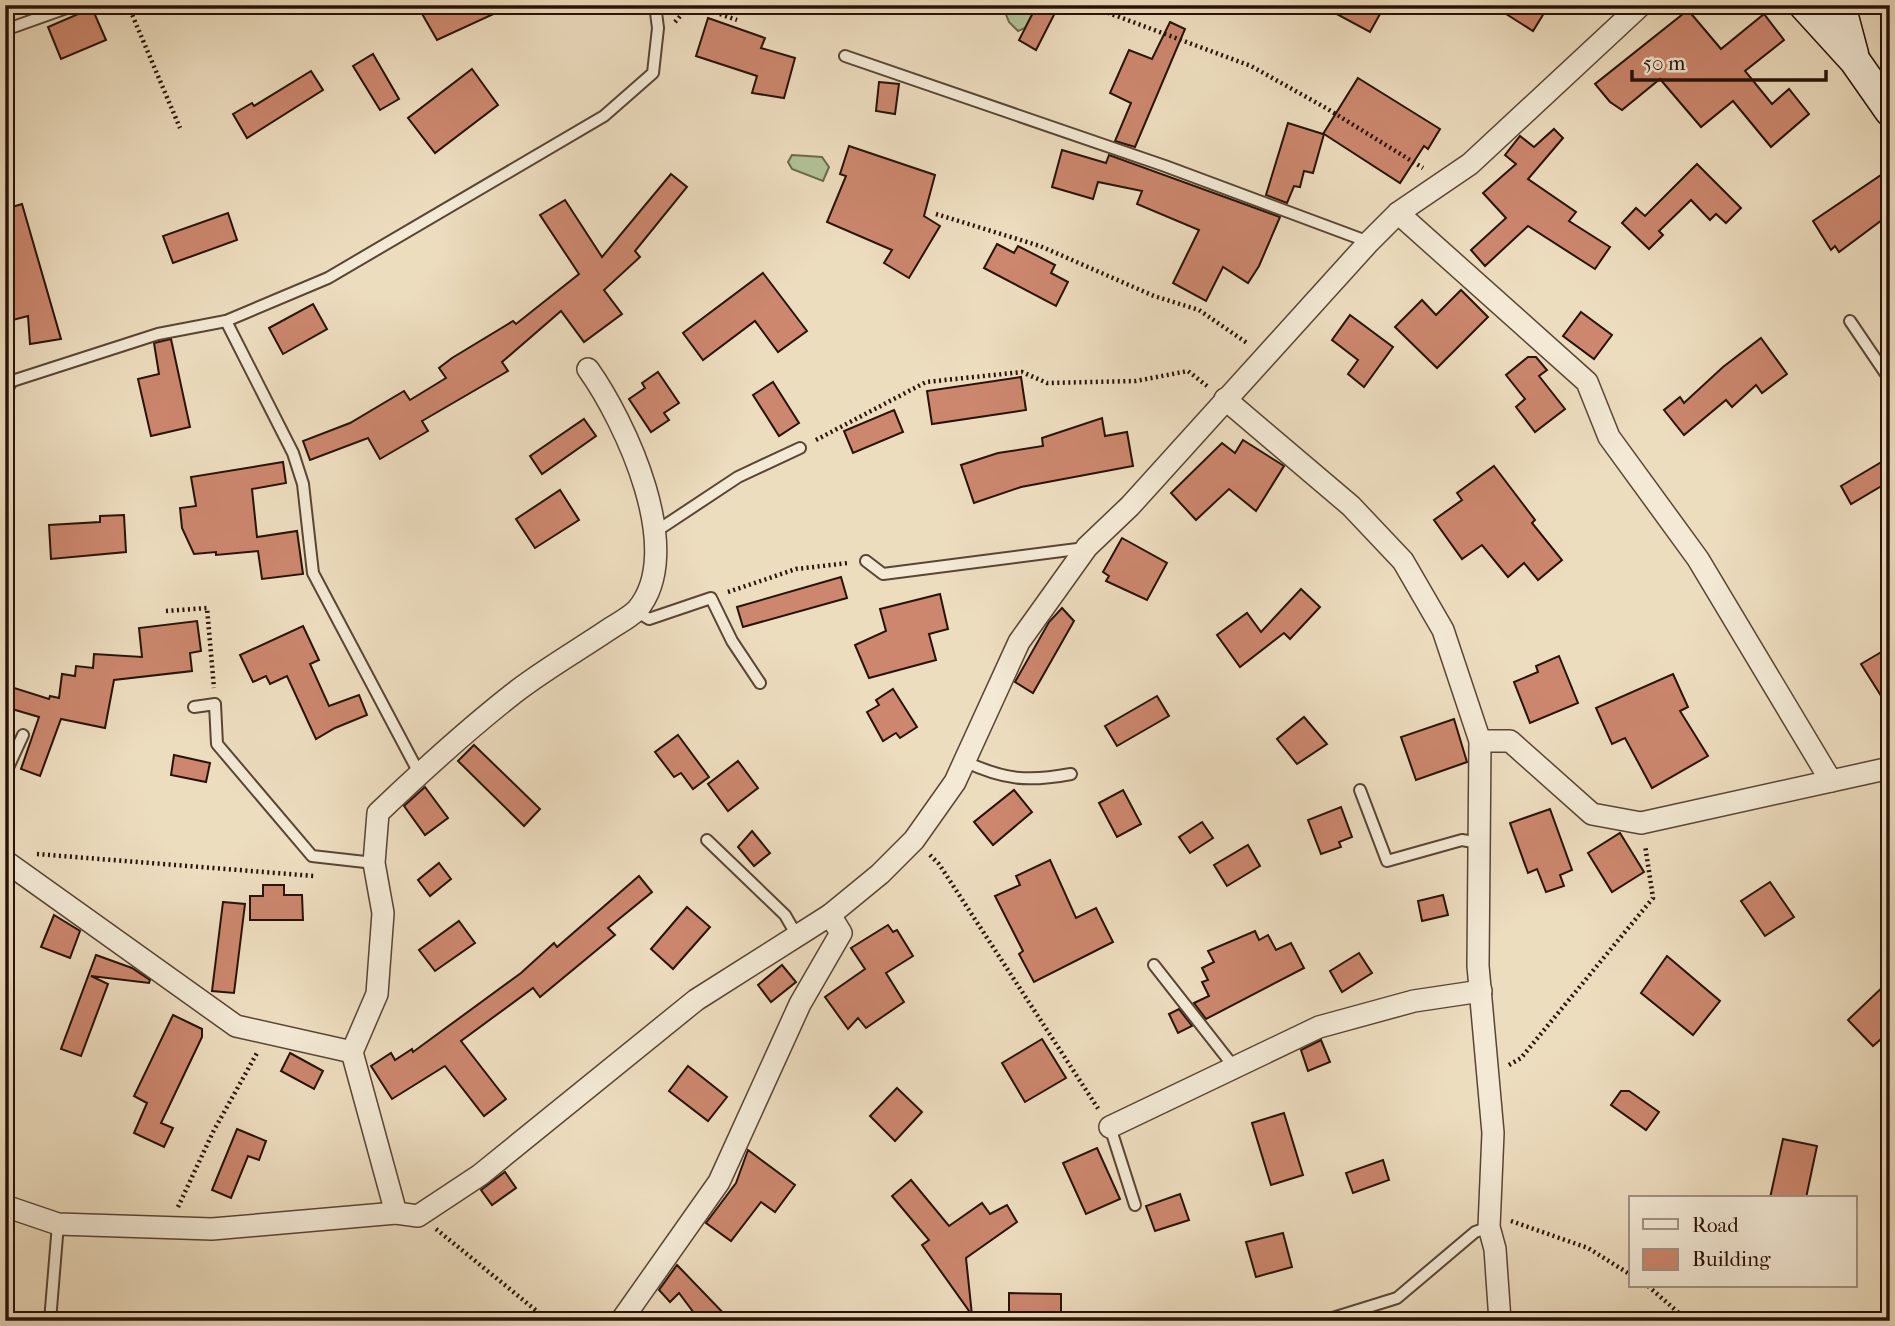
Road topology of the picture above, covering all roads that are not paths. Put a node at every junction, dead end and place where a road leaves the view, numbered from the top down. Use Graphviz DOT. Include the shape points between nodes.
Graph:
graph roads {
  1 [pos="75,5"];
  2 [pos="654,5"];
  3 [pos="1641,5"];
  4 [pos="1804,5"];
  5 [pos="1840,5"];
  6 [pos="5,30"];
  7 [pos="845,56"];
  8 [pos="1855,61"];
  9 [pos="1890,111"];
  10 [pos="1398,214"];
  11 [pos="1368,242"];
  12 [pos="226,321"];
  13 [pos="1850,321"];
  14 [pos="588,369"];
  15 [pos="1890,380"];
  16 [pos="5,382"];
  17 [pos="1224,399"];
  18 [pos="800,448"];
  19 [pos="655,532"];
  20 [pos="1087,547"];
  21 [pos="866,562"];
  22 [pos="636,611"];
  23 [pos="760,683"];
  24 [pos="194,707"];
  25 [pos="23,735"];
  26 [pos="1480,741"];
  27 [pos="964,761"];
  28 [pos="1890,768"];
  29 [pos="419,773"];
  30 [pos="5,774"];
  31 [pos="1071,775"];
  32 [pos="1830,781"];
  33 [pos="1360,790"];
  34 [pos="707,840"];
  35 [pos="1479,842"];
  36 [pos="6,861"];
  37 [pos="374,863"];
  38 [pos="830,915"];
  39 [pos="796,934"];
  40 [pos="1154,965"];
  41 [pos="1481,990"];
  42 [pos="352,1052"];
  43 [pos="1234,1067"];
  44 [pos="1110,1127"];
  45 [pos="1135,1205"];
  46 [pos="6,1207"];
  47 [pos="396,1213"];
  48 [pos="1490,1220"];
  49 [pos="58,1224"];
  50 [pos="50,1321"];
  51 [pos="621,1321"];
  52 [pos="1323,1321"];
  53 [pos="1500,1321"];
  1 -- 6 [label="lane"];
  2 -- 12 [label="lane" via="658,28 653,73 604,116 328,278"];
  3 -- 10 [label="street" via="1470,164"];
  4 -- 8 [label="main road"];
  5 -- 8 [label="main road"];
  7 -- 11 [label="lane" via="1165,166"];
  8 -- 9 [label="main road"];
  10 -- 11 [label="street"];
  10 -- 32 [label="street" via="1587,382 1609,437 1698,558"];
  11 -- 17 [label="street"];
  12 -- 16 [label="lane" via="158,334"];
  12 -- 29 [label="lane" via="293,453 303,484 313,573"];
  13 -- 15 [label="lane"];
  14 -- 19 [label="street" via="628,440"];
  17 -- 20 [label="street" via="1130,506"];
  17 -- 26 [label="street" via="1351,506 1404,561 1443,630"];
  18 -- 19 [label="lane" via="737,477"];
  19 -- 22 [label="street" via="653,581"];
  20 -- 21 [label="lane" via="883,574"];
  20 -- 27 [label="street" via="1019,642"];
  22 -- 23 [label="lane" via="649,619 711,597 732,641"];
  22 -- 29 [label="street" via="519,689"];
  24 -- 37 [label="lane" via="215,704 217,744 312,856"];
  25 -- 30 [label="lane"];
  26 -- 32 [label="street" via="1510,741 1592,814 1642,823"];
  26 -- 35 [label="street"];
  27 -- 31 [label="lane" via="994,775 1020,779"];
  27 -- 38 [label="street" via="955,782 914,840"];
  28 -- 32 [label="street"];
  29 -- 37 [label="street" via="378,813"];
  33 -- 35 [label="lane" via="1387,861 1462,840"];
  34 -- 39 [label="lane" via="785,915"];
  35 -- 41 [label="street"];
  36 -- 42 [label="street" via="236,1026"];
  37 -- 42 [label="street" via="383,913 377,994"];
  38 -- 39 [label="street"];
  38 -- 51 [label="street" via="841,933 800,1004 719,1182"];
  39 -- 47 [label="street" via="696,1000 480,1175 418,1216"];
  40 -- 43 [label="lane"];
  41 -- 43 [label="street" via="1415,1001 1319,1027"];
  41 -- 48 [label="street" via="1493,1133"];
  42 -- 47 [label="street"];
  43 -- 44 [label="street"];
  44 -- 45 [label="lane"];
  46 -- 49 [label="street"];
  47 -- 49 [label="street" via="212,1228"];
  48 -- 52 [label="lane" via="1397,1298"];
  48 -- 53 [label="street"];
  49 -- 50 [label="lane"];
}
